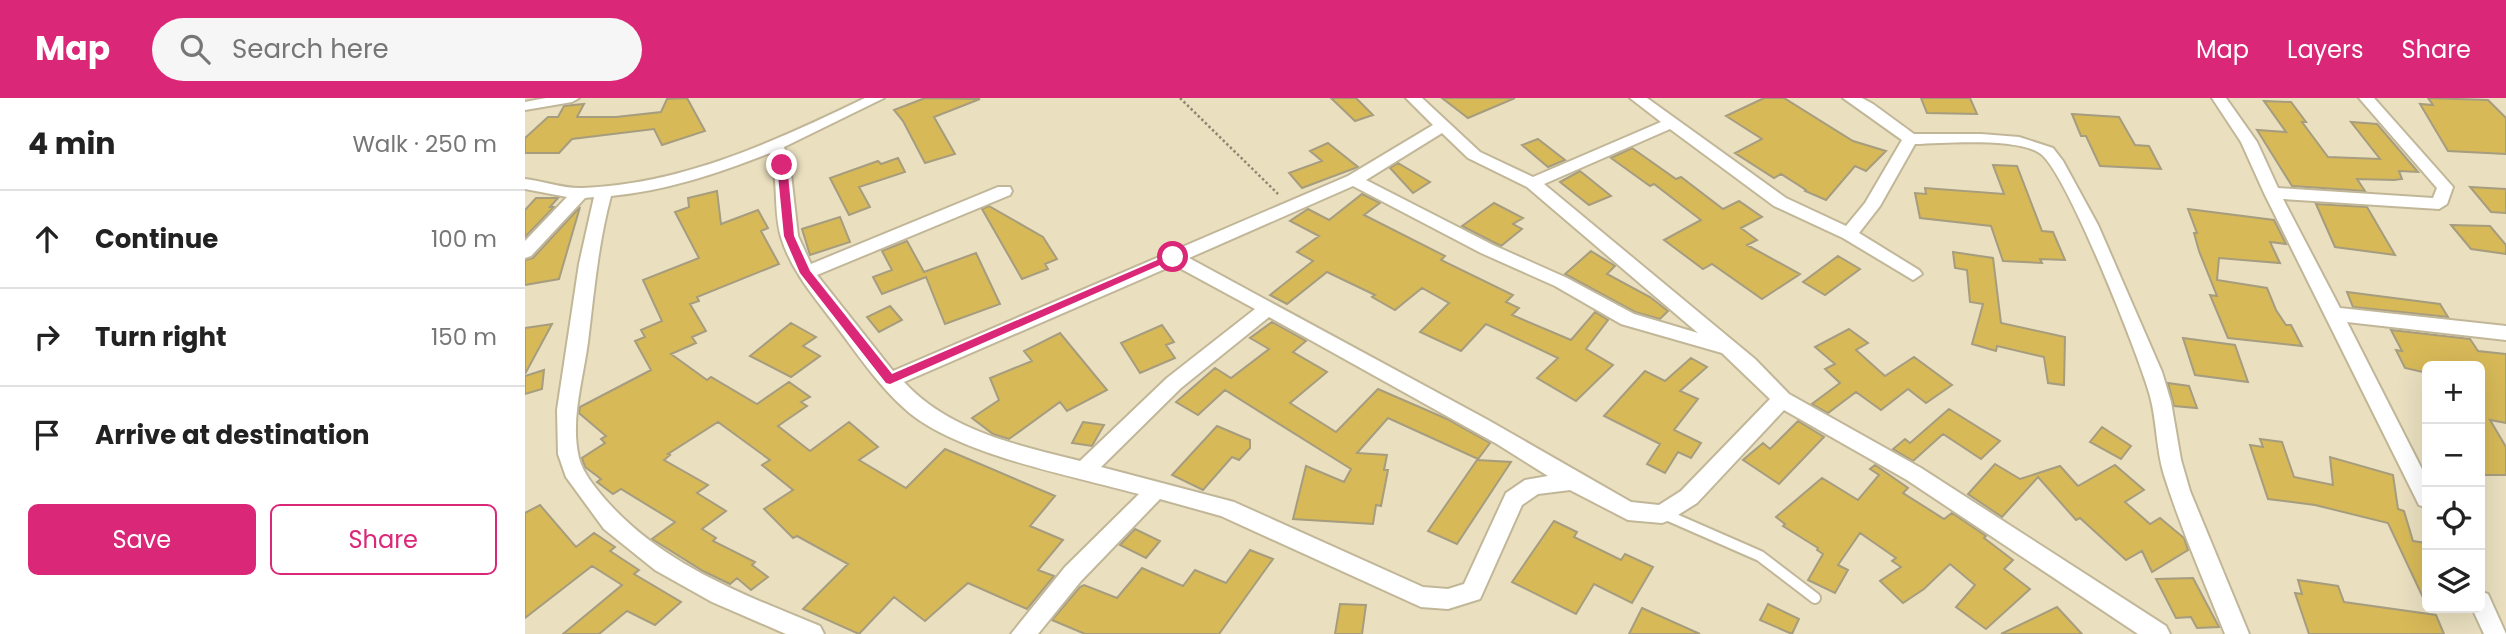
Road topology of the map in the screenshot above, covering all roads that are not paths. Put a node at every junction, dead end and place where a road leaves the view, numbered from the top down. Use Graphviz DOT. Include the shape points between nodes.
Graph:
graph roads {
  1 [pos="572,98"];
  2 [pos="877,98"];
  3 [pos="1413,98"];
  4 [pos="1637,98"];
  5 [pos="1850,98"];
  6 [pos="2219,98"];
  7 [pos="2366,98"];
  8 [pos="1873,102"];
  9 [pos="525,106"];
  10 [pos="1672,123"];
  11 [pos="1443,126"];
  12 [pos="1910,139"];
  13 [pos="775,144"];
  14 [pos="1354,180"];
  15 [pos="1533,183"];
  16 [pos="525,184"];
  17 [pos="1004,191"];
  18 [pos="604,192"];
  19 [pos="580,193"];
  20 [pos="2272,193"];
  21 [pos="1849,234"];
  22 [pos="525,252"];
  23 [pos="1173,257"];
  24 [pos="806,273"];
  25 [pos="1913,274"];
  26 [pos="1268,308"];
  27 [pos="2333,314"];
  28 [pos="2506,333"];
  29 [pos="1727,347"];
  30 [pos="890,380"];
  31 [pos="1782,399"];
  32 [pos="1083,471"];
  33 [pos="1571,481"];
  34 [pos="1157,489"];
  35 [pos="2422,489"];
  36 [pos="1662,513"];
  37 [pos="1815,598"];
  38 [pos="2485,611"];
  39 [pos="813,634"];
  40 [pos="1023,634"];
  41 [pos="2158,634"];
  42 [pos="2237,634"];
  43 [pos="2497,634"];
  1 -- 9 [label="street"];
  2 -- 13 [label="street"];
  3 -- 11 [label="street"];
  4 -- 10 [label="street"];
  5 -- 8 [label="street"];
  6 -- 20 [label="street" via="2249,142"];
  7 -- 20 [label="street" via="2445,187 2439,204"];
  8 -- 12 [label="street"];
  10 -- 15 [label="street"];
  10 -- 21 [label="street" via="1780,202"];
  11 -- 14 [label="street"];
  11 -- 15 [label="street" via="1475,155"];
  12 -- 21 [label="street" via="1872,206"];
  12 -- 42 [label="street" via="1994,139 2030,145 2049,152 2066,176 2160,393 2172,469"];
  13 -- 18 [label="street" via="699,174"];
  13 -- 24 [label="street" via="782,165 789,236"];
  14 -- 23 [label="street"];
  14 -- 29 [label="street" via="1628,319"];
  15 -- 29 [label="street"];
  16 -- 19 [label="street"];
  17 -- 24 [label="street"];
  18 -- 19 [label="street"];
  18 -- 39 [label="street" via="592,230 581,297 567,422 568,455 580,482 634,543 687,580"];
  19 -- 22 [label="street"];
  20 -- 27 [label="street"];
  21 -- 25 [label="street"];
  23 -- 26 [label="street"];
  23 -- 30 [label="street"];
  24 -- 30 [label="street"];
  26 -- 32 [label="street" via="1174,383"];
  26 -- 33 [label="street" via="1482,425"];
  27 -- 28 [label="street"];
  27 -- 35 [label="street"];
  29 -- 31 [label="street"];
  30 -- 32 [label="street" via="913,405 952,429 1006,450"];
  31 -- 36 [label="street" via="1689,497"];
  31 -- 41 [label="street" via="1914,474"];
  32 -- 34 [label="street"];
  33 -- 34 [label="street" via="1532,486 1514,499 1472,592 1448,599 1421,597 1226,508"];
  33 -- 36 [label="street" via="1628,511"];
  34 -- 40 [label="street" via="1073,574"];
  36 -- 37 [label="lane" via="1760,556"];
  38 -- 43 [label="street"];
}
